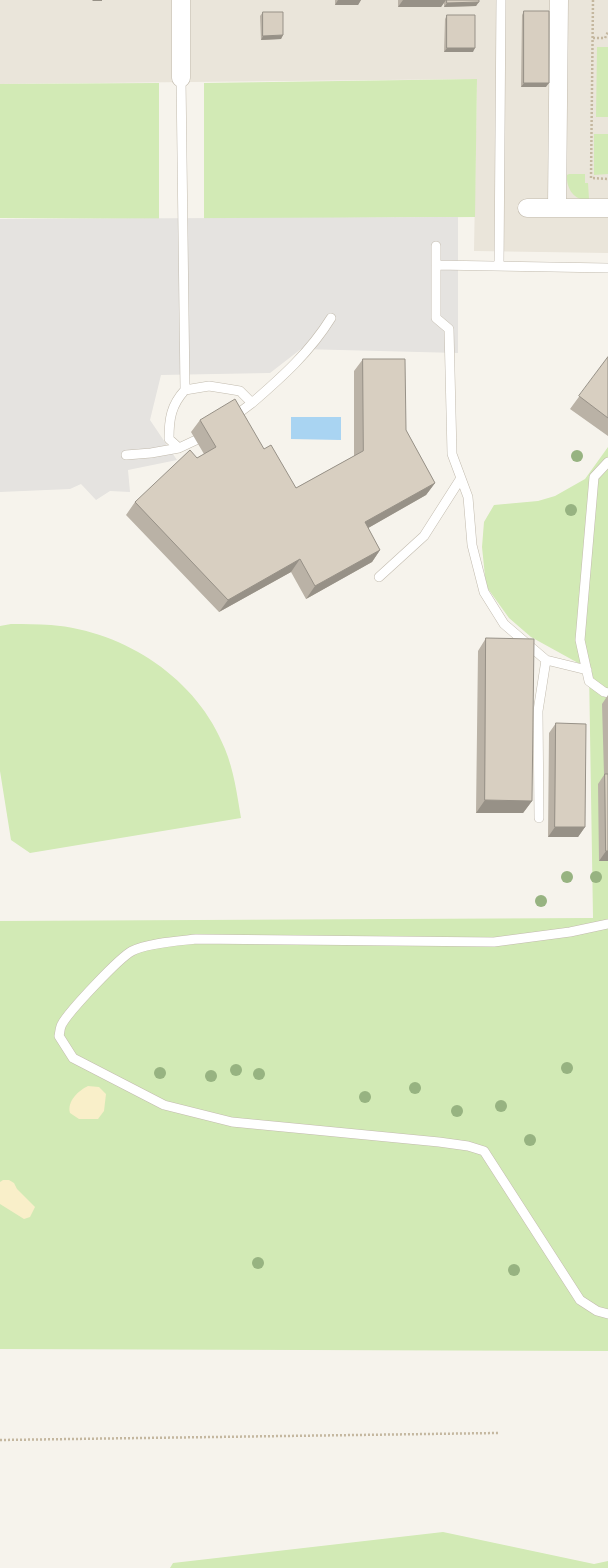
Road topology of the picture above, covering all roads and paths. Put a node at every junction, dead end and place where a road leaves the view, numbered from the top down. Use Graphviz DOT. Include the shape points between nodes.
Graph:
graph roads {
  1 [pos="181,0"];
  2 [pos="501,0"];
  3 [pos="559,0"];
  4 [pos="593,0"];
  5 [pos="608,32"];
  6 [pos="593,38"];
  7 [pos="181,78"];
  8 [pos="608,179"];
  9 [pos="557,207"];
  10 [pos="527,208"];
  11 [pos="608,208"];
  12 [pos="436,246"];
  13 [pos="436,265"];
  14 [pos="499,266"];
  15 [pos="608,268"];
  16 [pos="331,318"];
  17 [pos="185,390"];
  18 [pos="252,403"];
  19 [pos="231,419"];
  20 [pos="196,440"];
  21 [pos="179,448"];
  22 [pos="126,455"];
  23 [pos="608,462"];
  24 [pos="461,478"];
  25 [pos="379,577"];
  26 [pos="546,660"];
  27 [pos="586,670"];
  28 [pos="608,693"];
  29 [pos="539,818"];
  30 [pos="608,924"];
  31 [pos="608,1314"];
  32 [pos="498,1433"];
  33 [pos="0,1440"];
  1 -- 7 [label="street"];
  2 -- 14 [label="lane"];
  3 -- 9 [label="street"];
  4 -- 6 [label="path"];
  5 -- 6 [label="path" via="605,38"];
  6 -- 8 [label="path" via="591,178"];
  7 -- 17 [label="lane"];
  9 -- 10 [label="street"];
  9 -- 11 [label="street"];
  12 -- 13 [label="lane"];
  13 -- 14 [label="lane"];
  13 -- 24 [label="lane" via="436,318 449,329 452,454"];
  14 -- 15 [label="lane"];
  16 -- 18 [label="lane" via="307,351"];
  17 -- 18 [label="lane" via="209,386 240,391"];
  17 -- 21 [label="lane" via="177,399 169,423 169,439"];
  18 -- 19 [label="lane"];
  20 -- 21 [label="lane"];
  21 -- 22 [label="lane"];
  23 -- 27 [label="lane" via="594,477 580,640"];
  24 -- 25 [label="lane" via="424,536"];
  24 -- 26 [label="lane" via="468,497 472,545 484,592 504,624"];
  26 -- 27 [label="lane"];
  26 -- 29 [label="lane" via="538,711"];
  27 -- 28 [label="lane" via="589,681"];
  30 -- 31 [label="lane" via="494,942 196,939 164,943 133,951 115,964 70,1014 62,1025 59,1036 73,1058 164,1106 232,1122 439,1142 484,1151 580,1300 597,1311"];
  32 -- 33 [label="path"];
}
